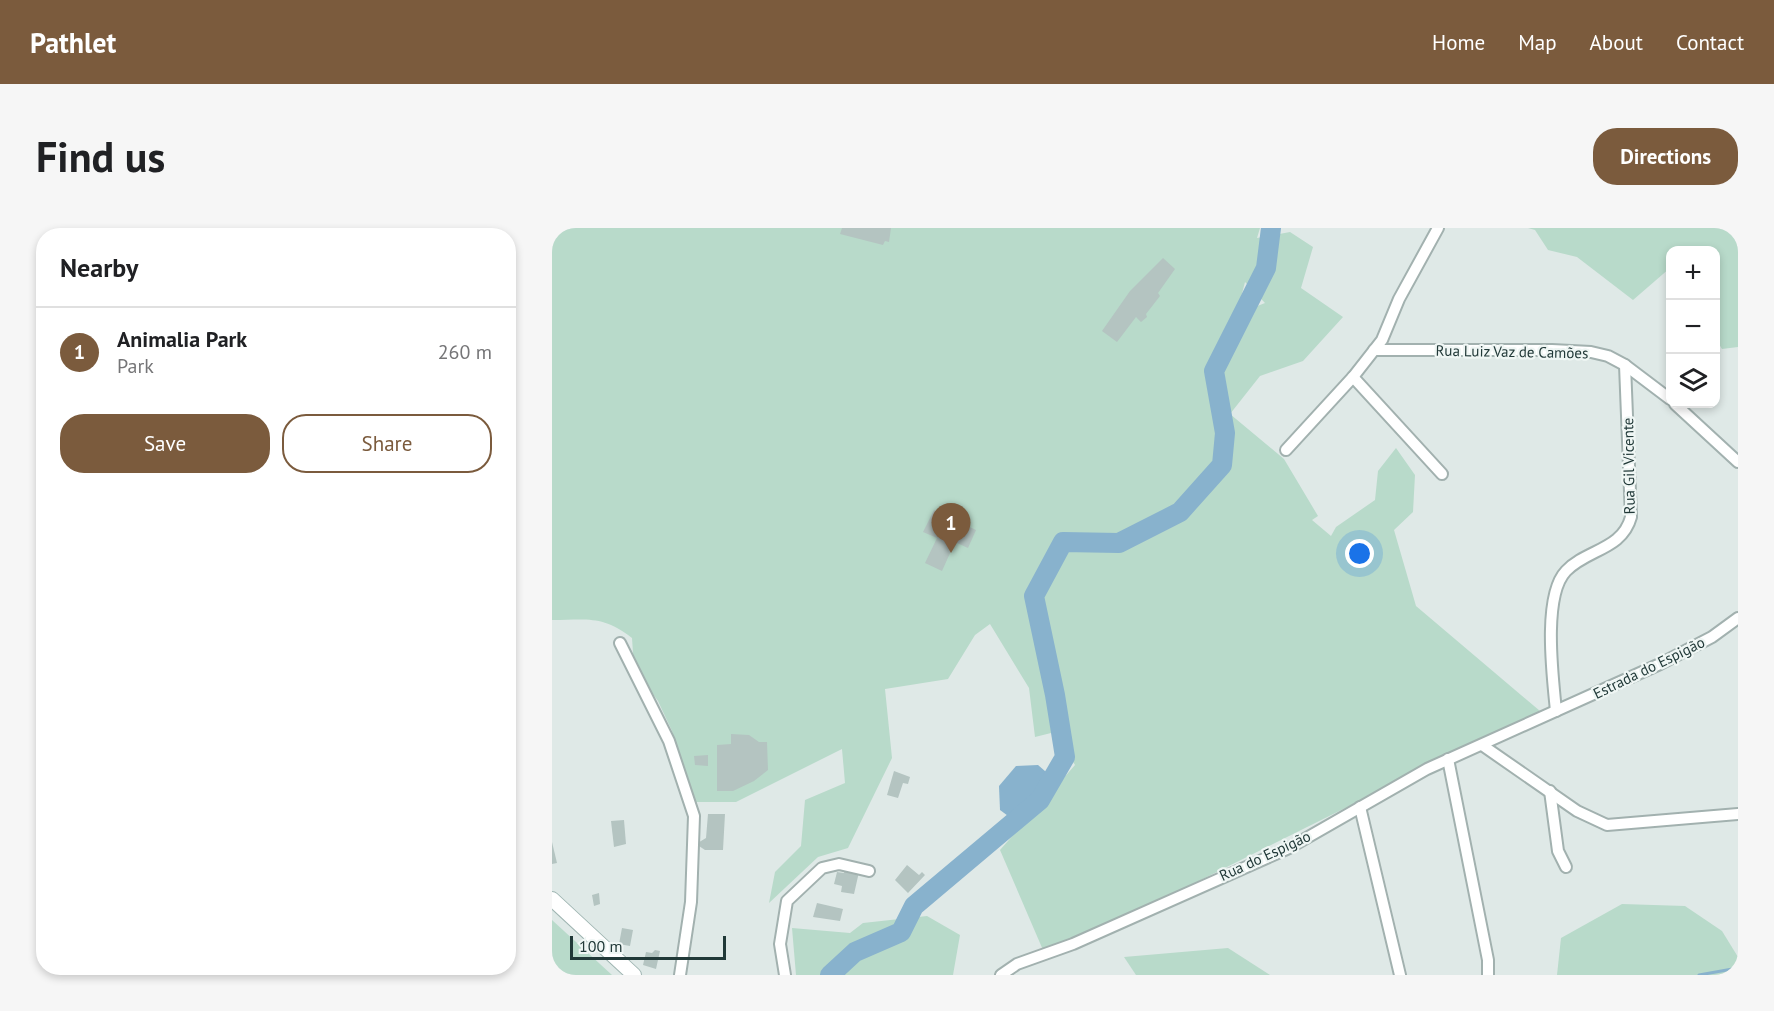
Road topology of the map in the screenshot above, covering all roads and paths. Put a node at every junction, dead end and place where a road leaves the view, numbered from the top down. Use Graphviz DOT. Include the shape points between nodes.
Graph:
graph roads {
  1 [pos="1438,228"];
  2 [pos="1374,350"];
  3 [pos="1625,365"];
  4 [pos="1353,378"];
  5 [pos="1666,395"];
  6 [pos="1679,408"];
  7 [pos="1286,450"];
  8 [pos="1738,462"];
  9 [pos="1442,474"];
  10 [pos="1738,618"];
  11 [pos="620,643"];
  12 [pos="1556,711"];
  13 [pos="1482,745"];
  14 [pos="1448,759"];
  15 [pos="1550,791"];
  16 [pos="1360,807"];
  17 [pos="1738,814"];
  18 [pos="1566,867"];
  19 [pos="869,871"];
  20 [pos="552,899"];
  21 [pos="634,975"];
  22 [pos="680,975"];
  23 [pos="785,975"];
  24 [pos="1001,975"];
  25 [pos="1400,975"];
  26 [pos="1488,975"];
  1 -- 2 [label="street" via="1399,299 1386,334"];
  2 -- 3 [label="street, Rua Luiz Vaz de Camões" via="1577,351 1608,356"];
  2 -- 4 [label="street"];
  3 -- 5 [label="street, Rua Luiz Vaz de Camões"];
  3 -- 12 [label="street, Rua Gil Vicente" via="1631,517 1622,537 1581,559 1565,572 1556,589 1552,645"];
  4 -- 7 [label="street"];
  4 -- 9 [label="street"];
  6 -- 8 [label="street"];
  10 -- 12 [label="street, Estrada do Espigão" via="1712,637 1660,664"];
  11 -- 22 [label="street" via="669,741 694,816 691,902"];
  12 -- 13 [label="street, Rua do Espigão"];
  13 -- 14 [label="street, Rua do Espigão"];
  13 -- 15 [label="street"];
  14 -- 16 [label="street, Rua do Espigão"];
  14 -- 26 [label="street"];
  15 -- 17 [label="street" via="1577,811 1607,825"];
  15 -- 18 [label="street" via="1558,851"];
  16 -- 24 [label="street, Rua do Espigão" via="1289,848 1073,944 1017,964"];
  16 -- 25 [label="street"];
  19 -- 23 [label="street" via="839,864 822,868 787,901 780,944"];
  20 -- 21 [label="street"];
}
